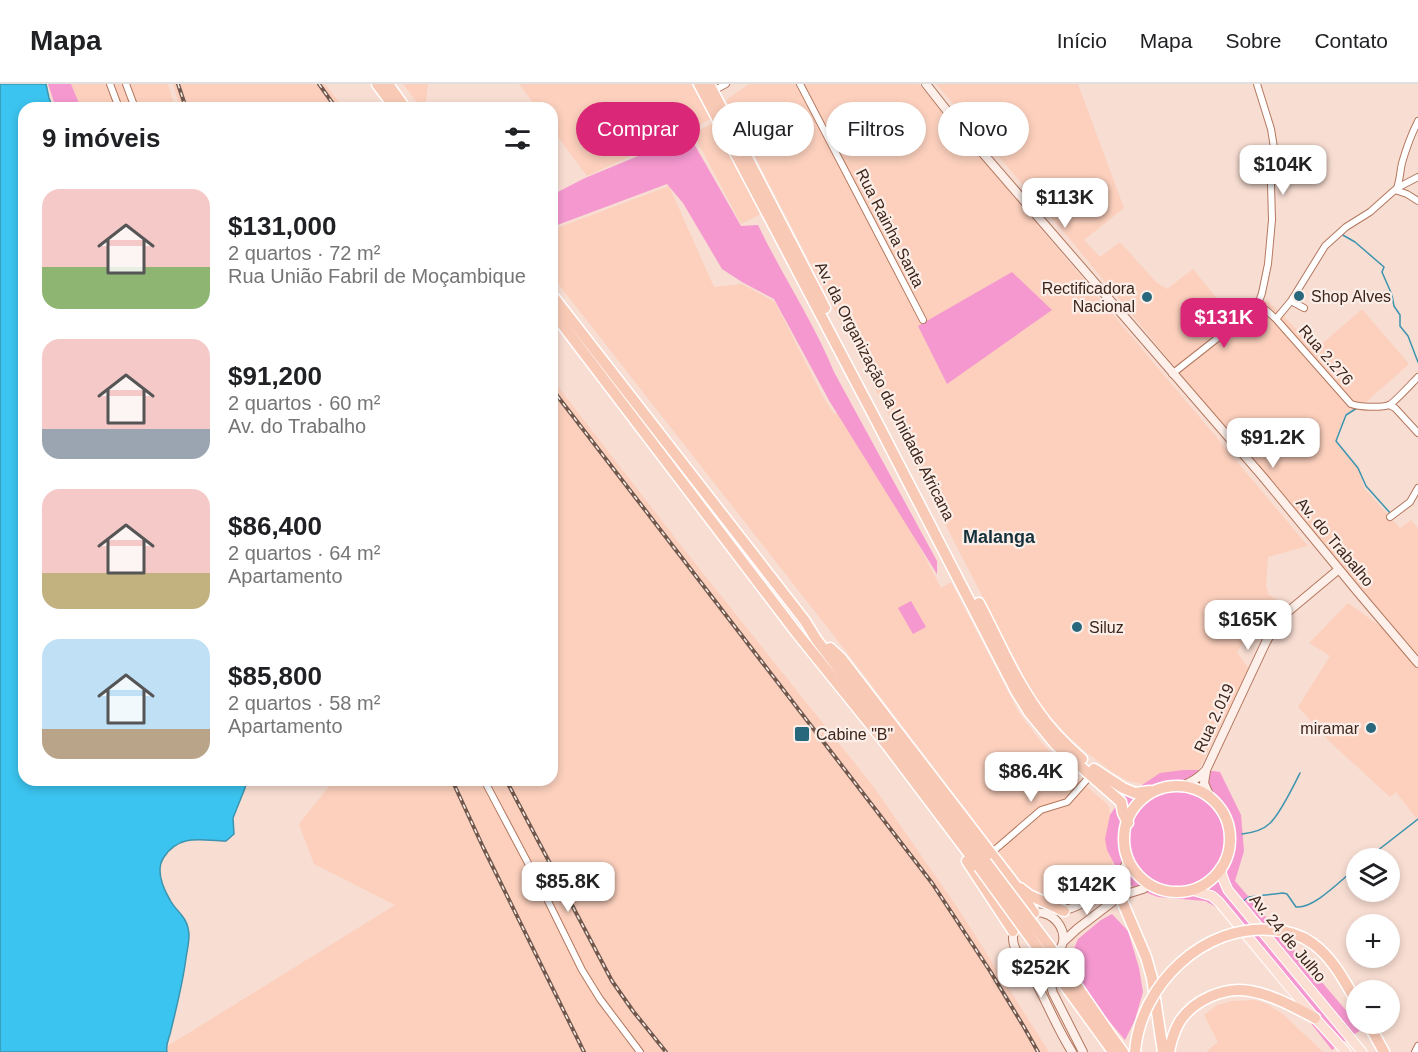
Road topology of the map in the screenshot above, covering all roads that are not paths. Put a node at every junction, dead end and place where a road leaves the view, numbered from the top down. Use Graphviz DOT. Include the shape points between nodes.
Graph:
graph roads {
  1 [pos="110,84"];
  2 [pos="126,84"];
  3 [pos="377,84"];
  4 [pos="388,84"];
  5 [pos="699,84"];
  6 [pos="726,84"];
  7 [pos="800,84"];
  8 [pos="926,84"];
  9 [pos="1257,84"];
  10 [pos="709,90"];
  11 [pos="117,102"];
  12 [pos="133,102"];
  13 [pos="390,102"];
  14 [pos="401,102"];
  15 [pos="1418,121"];
  16 [pos="1418,177"];
  17 [pos="1396,189"];
  18 [pos="1418,201"];
  19 [pos="1292,301"];
  20 [pos="558,303"];
  21 [pos="1257,307"];
  22 [pos="1304,308"];
  23 [pos="558,319"];
  24 [pos="1276,319"];
  25 [pos="923,320"];
  26 [pos="1172,374"];
  27 [pos="1418,377"];
  28 [pos="1389,405"];
  29 [pos="1418,433"];
  30 [pos="1418,488"];
  31 [pos="1390,517"];
  32 [pos="1338,569"];
  33 [pos="796,632"];
  34 [pos="1418,663"];
  35 [pos="1206,770"];
  36 [pos="1091,775"];
  37 [pos="487,786"];
  38 [pos="1182,786"];
  39 [pos="1150,791"];
  40 [pos="1211,799"];
  41 [pos="1128,823"];
  42 [pos="1128,860"];
  43 [pos="985,861"];
  44 [pos="1220,868"];
  45 [pos="1013,882"];
  46 [pos="1150,884"];
  47 [pos="1192,890"];
  48 [pos="1120,896"];
  49 [pos="1064,911"];
  50 [pos="1039,913"];
  51 [pos="1013,932"];
  52 [pos="1064,940"];
  53 [pos="1022,957"];
  54 [pos="1053,958"];
  55 [pos="1346,985"];
  56 [pos="1317,1021"];
  57 [pos="1374,1034"];
  58 [pos="1109,1040"];
  59 [pos="1418,1046"];
  60 [pos="1383,1051"];
  61 [pos="640,1052"];
  62 [pos="1072,1052"];
  63 [pos="1083,1052"];
  64 [pos="1113,1052"];
  65 [pos="1123,1052"];
  66 [pos="1135,1052"];
  67 [pos="1163,1052"];
  68 [pos="1169,1052"];
  69 [pos="1346,1052"];
  70 [pos="1362,1052"];
  71 [pos="1415,1052"];
  1 -- 11 [label="street"];
  2 -- 12 [label="street"];
  3 -- 13 [label="highway"];
  4 -- 14 [label="highway"];
  5 -- 10 [label="highway"];
  6 -- 10 [label="street"];
  7 -- 25 [label="street, Rua Rainha Santa"];
  8 -- 26 [label="main road, Av. do Trabalho"];
  9 -- 21 [label="street" via="1275,153 1268,264"];
  10 -- 36 [label="highway, Av. da Organização da Unidade Africana" via="1016,692 1056,745"];
  10 -- 39 [label="highway, Av. da Organização da Unidade Africana" via="1037,710 1096,771 1136,793"];
  15 -- 17 [label="street"];
  16 -- 17 [label="street"];
  17 -- 18 [label="street"];
  17 -- 19 [label="street" via="1331,239"];
  19 -- 22 [label="street"];
  19 -- 24 [label="street"];
  20 -- 43 [label="highway"];
  21 -- 24 [label="street, Rua 2.276"];
  21 -- 26 [label="street"];
  23 -- 33 [label="highway"];
  24 -- 28 [label="street, Rua 2.276" via="1351,404"];
  26 -- 32 [label="main road, Av. do Trabalho"];
  27 -- 28 [label="street"];
  28 -- 29 [label="street"];
  30 -- 31 [label="street" via="1410,502"];
  32 -- 34 [label="main road, Av. do Trabalho"];
  32 -- 35 [label="main road, Rua 2.019" via="1276,624"];
  33 -- 43 [label="highway"];
  33 -- 51 [label="highway" via="821,672 969,863"];
  35 -- 38 [label="main road"];
  35 -- 40 [label="main road" via="1204,783"];
  36 -- 41 [label="highway, Av. da Organização da Unidade Africana" via="1121,802"];
  36 -- 43 [label="street" via="1067,802 1041,810"];
  37 -- 61 [label="street" via="582,970"];
  38 -- 39 [label="highway"];
  38 -- 40 [label="highway"];
  39 -- 41 [label="highway" via="1139,801"];
  40 -- 44 [label="highway" via="1220,808 1229,835 1226,858"];
  41 -- 42 [label="highway"];
  42 -- 46 [label="highway"];
  42 -- 49 [label="main road" via="1114,880 1076,908"];
  43 -- 45 [label="highway"];
  43 -- 58 [label="highway, bridge"];
  44 -- 47 [label="highway"];
  44 -- 70 [label="main road, Av. 24 de Julho" via="1228,890"];
  45 -- 49 [label="highway" via="1029,895"];
  45 -- 50 [label="highway"];
  46 -- 47 [label="highway" via="1171,892"];
  46 -- 48 [label="main road"];
  47 -- 56 [label="main road, Av. 24 de Julho" via="1219,902"];
  48 -- 52 [label="main road"];
  48 -- 67 [label="highway" via="1152,978"];
  49 -- 50 [label="main road"];
  50 -- 51 [label="main road" via="1028,914"];
  50 -- 52 [label="main road" via="1058,923"];
  51 -- 53 [label="main road" via="1013,943"];
  52 -- 54 [label="main road"];
  53 -- 54 [label="main road" via="1037,963"];
  53 -- 62 [label="main road"];
  54 -- 63 [label="main road" via="1053,993"];
  55 -- 66 [label="highway, bridge" via="1328,957 1310,941 1285,931 1251,929 1226,936 1199,948 1167,976 1148,1004"];
  56 -- 68 [label="highway" via="1258,992 1218,993 1197,1004 1181,1020"];
  56 -- 69 [label="main road, Av. 24 de Julho"];
  57 -- 60 [label="highway"];
  58 -- 64 [label="highway"];
  58 -- 65 [label="highway"];
  59 -- 71 [label="street"];
}
